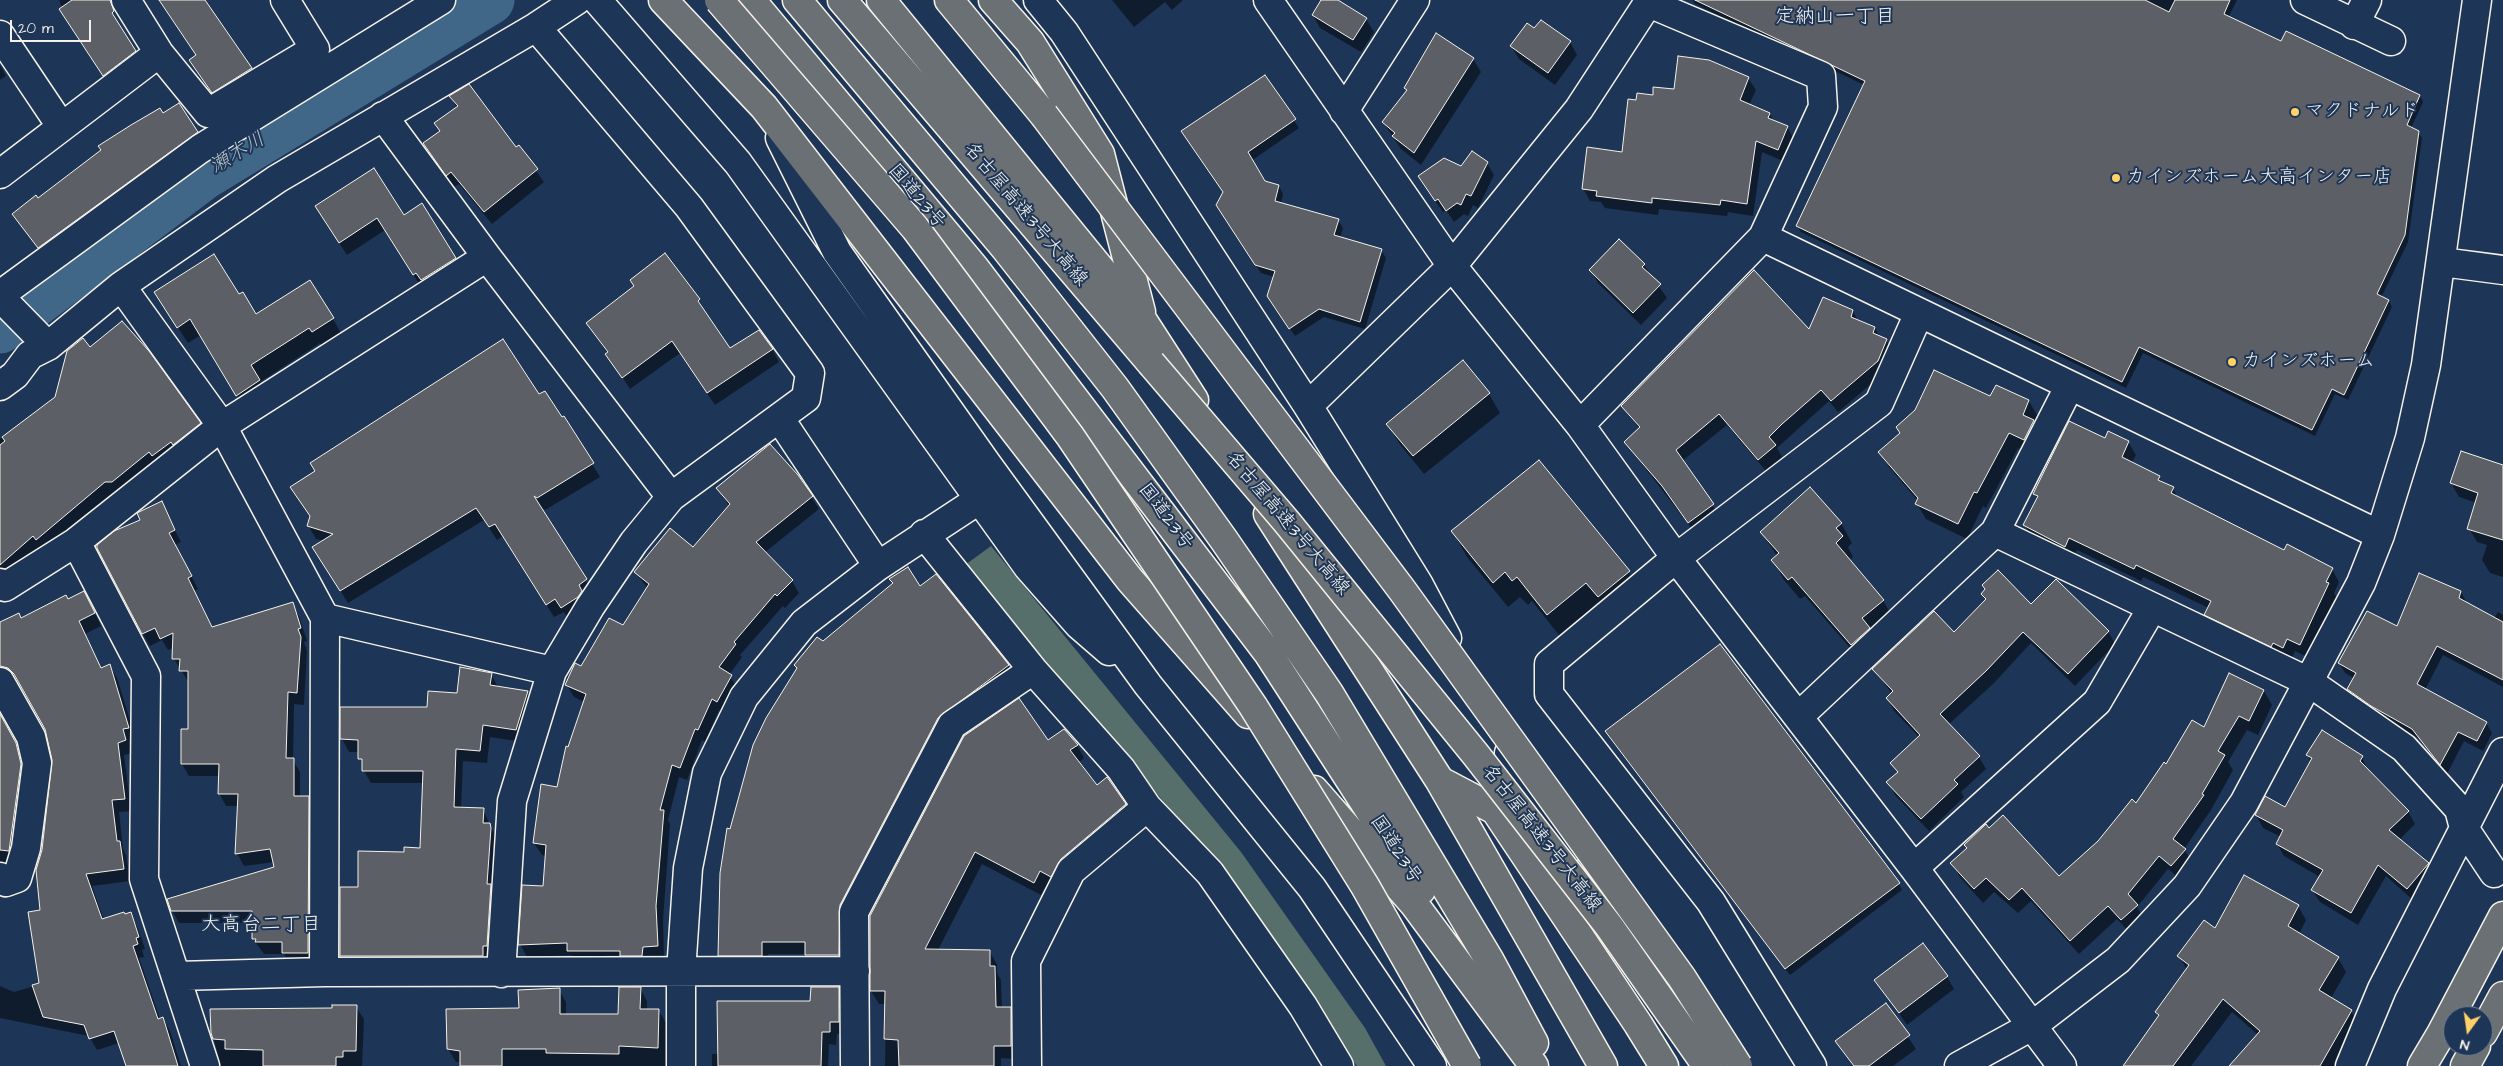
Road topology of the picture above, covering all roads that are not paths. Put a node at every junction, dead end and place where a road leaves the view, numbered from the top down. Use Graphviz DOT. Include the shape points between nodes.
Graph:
graph roads {
  1 [pos="126,0"];
  2 [pos="284,0"];
  3 [pos="441,0"];
  4 [pos="576,0"];
  5 [pos="597,0"];
  6 [pos="663,0"];
  7 [pos="718,0"];
  8 [pos="751,0"];
  9 [pos="796,0"];
  10 [pos="842,0"];
  11 [pos="881,0"];
  12 [pos="949,0"];
  13 [pos="993,0"];
  14 [pos="1038,0"];
  15 [pos="1268,0"];
  16 [pos="1415,0"];
  17 [pos="2305,0"];
  18 [pos="2367,0"];
  19 [pos="2477,0"];
  20 [pos="1650,1"];
  21 [pos="2354,25"];
  22 [pos="536,27"];
  23 [pos="0,35"];
  24 [pos="2391,41"];
  25 [pos="159,53"];
  26 [pos="764,107"];
  27 [pos="1344,111"];
  28 [pos="383,116"];
  29 [pos="61,126"];
  30 [pos="0,174"];
  31 [pos="1763,237"];
  32 [pos="488,257"];
  33 [pos="2442,262"];
  34 [pos="1452,266"];
  35 [pos="2503,270"];
  36 [pos="121,286"];
  37 [pos="2,298"];
  38 [pos="1919,312"];
  39 [pos="1143,321"];
  40 [pos="41,340"];
  41 [pos="0,386"];
  42 [pos="2069,387"];
  43 [pos="1308,406"];
  44 [pos="780,419"];
  45 [pos="1580,424"];
  46 [pos="222,426"];
  47 [pos="671,497"];
  48 [pos="980,499"];
  49 [pos="1995,532"];
  50 [pos="924,534"];
  51 [pos="2380,534"];
  52 [pos="76,542"];
  53 [pos="1676,558"];
  54 [pos="878,566"];
  55 [pos="2,587"];
  56 [pos="2152,608"];
  57 [pos="325,618"];
  58 [pos="1033,670"];
  59 [pos="552,671"];
  60 [pos="0,682"];
  61 [pos="2309,682"];
  62 [pos="1148,685"];
  63 [pos="1798,717"];
  64 [pos="2503,752"];
  65 [pos="1440,781"];
  66 [pos="1147,808"];
  67 [pos="2464,828"];
  68 [pos="1914,868"];
  69 [pos="2494,873"];
  70 [pos="0,877"];
  71 [pos="2503,916"];
  72 [pos="855,971"];
  73 [pos="324,972"];
  74 [pos="681,972"];
  75 [pos="501,973"];
  76 [pos="178,976"];
  77 [pos="2503,996"];
  78 [pos="2493,1014"];
  79 [pos="2032,1026"];
  80 [pos="205,1066"];
  81 [pos="681,1066"];
  82 [pos="855,1066"];
  83 [pos="1027,1066"];
  84 [pos="1339,1066"];
  85 [pos="1432,1066"];
  86 [pos="1467,1066"];
  87 [pos="1534,1066"];
  88 [pos="1546,1066"];
  89 [pos="1603,1066"];
  90 [pos="1664,1066"];
  91 [pos="1691,1066"];
  92 [pos="1707,1066"];
  93 [pos="1738,1066"];
  94 [pos="1812,1066"];
  95 [pos="1959,1066"];
  96 [pos="2062,1066"];
  97 [pos="2350,1066"];
  98 [pos="2422,1066"];
  1 -- 25 [label="street"];
  2 -- 25 [label="street" via="315,48 208,113"];
  3 -- 37 [label="street" via="200,149"];
  4 -- 22 [label="street"];
  5 -- 48 [label="street" via="738,163"];
  6 -- 26 [label="highway"];
  7 -- 86 [label="highway, bridge" via="915,228 1070,436 1258,714 1365,886"];
  8 -- 87 [label="highway, 国道23号" via="974,267 1268,653"];
  9 -- 88 [label="highway, 名古屋高速3号大高線" via="1005,248 1115,388 1224,540 1329,692 1485,952"];
  10 -- 92 [label="highway, 名古屋高速3号大高線, bridge" via="1286,521 1476,754 1608,926"];
  11 -- 39 [label="highway"];
  12 -- 93 [label="highway, bridge" via="1044,115 1402,590 1682,978"];
  13 -- 39 [label="highway" via="1030,42 1100,154"];
  14 -- 43 [label="street" via="1064,32"];
  15 -- 27 [label="street"];
  16 -- 27 [label="street"];
  17 -- 21 [label="street"];
  18 -- 21 [label="street"];
  19 -- 33 [label="street"];
  20 -- 31 [label="street" via="1821,76 1823,107"];
  20 -- 34 [label="street" via="1579,109"];
  21 -- 24 [label="street"];
  22 -- 28 [label="street"];
  22 -- 44 [label="street" via="690,207 810,372 806,398"];
  23 -- 29 [label="street"];
  25 -- 29 [label="street"];
  26 -- 62 [label="street" via="837,252"];
  26 -- 87 [label="highway" via="1130,580 1414,904"];
  27 -- 34 [label="street"];
  28 -- 32 [label="street"];
  28 -- 36 [label="street" via="277,179"];
  29 -- 30 [label="street"];
  31 -- 38 [label="street"];
  31 -- 45 [label="street"];
  32 -- 46 [label="street"];
  32 -- 47 [label="street"];
  33 -- 35 [label="street"];
  33 -- 51 [label="street" via="2426,365 2410,438"];
  34 -- 43 [label="street"];
  34 -- 45 [label="street"];
  36 -- 40 [label="street"];
  36 -- 46 [label="street"];
  37 -- 40 [label="street"];
  38 -- 42 [label="street"];
  38 -- 53 [label="street" via="1879,403"];
  39 -- 65 [label="highway"];
  40 -- 41 [label="street" via="15,375"];
  42 -- 49 [label="street"];
  42 -- 51 [label="street"];
  43 -- 91 [label="street" via="1419,585 1608,940"];
  44 -- 47 [label="street"];
  44 -- 54 [label="street"];
  45 -- 53 [label="street"];
  46 -- 52 [label="street"];
  46 -- 57 [label="street"];
  47 -- 59 [label="street" via="634,542"];
  48 -- 50 [label="street"];
  48 -- 62 [label="street" via="1028,567 1079,625"];
  49 -- 56 [label="street"];
  49 -- 63 [label="street"];
  50 -- 54 [label="street"];
  50 -- 58 [label="street"];
  51 -- 61 [label="street" via="2361,583"];
  52 -- 55 [label="street"];
  52 -- 76 [label="street" via="146,676 144,879"];
  53 -- 63 [label="street"];
  53 -- 94 [label="street" via="1549,664 1549,694 1710,902"];
  54 -- 74 [label="street" via="804,623 744,697 708,773 688,868"];
  56 -- 61 [label="street"];
  56 -- 68 [label="street" via="2097,702"];
  57 -- 59 [label="street"];
  57 -- 73 [label="street"];
  58 -- 66 [label="street" via="1121,769"];
  58 -- 72 [label="street" via="952,725 854,912"];
  59 -- 75 [label="street" via="512,801"];
  60 -- 70 [label="street" via="31,737 37,763 26,848 17,878 6,882"];
  61 -- 67 [label="street" via="2404,748 2459,809"];
  61 -- 79 [label="street" via="2244,803 2186,886 2118,960"];
  62 -- 85 [label="street" via="1312,888"];
  63 -- 68 [label="street"];
  64 -- 67 [label="street"];
  65 -- 89 [label="highway"];
  65 -- 90 [label="highway" via="1495,810"];
  66 -- 83 [label="street" via="1071,871 1026,961"];
  66 -- 84 [label="street" via="1210,873 1303,1006"];
  67 -- 69 [label="street"];
  67 -- 97 [label="street" via="2382,989"];
  68 -- 79 [label="street"];
  71 -- 98 [label="highway"];
  72 -- 74 [label="street"];
  72 -- 82 [label="street"];
  73 -- 75 [label="street"];
  73 -- 76 [label="street"];
  74 -- 75 [label="street"];
  74 -- 81 [label="street"];
  76 -- 80 [label="street"];
  77 -- 78 [label="highway"];
  79 -- 95 [label="street"];
  79 -- 96 [label="street"];
}
